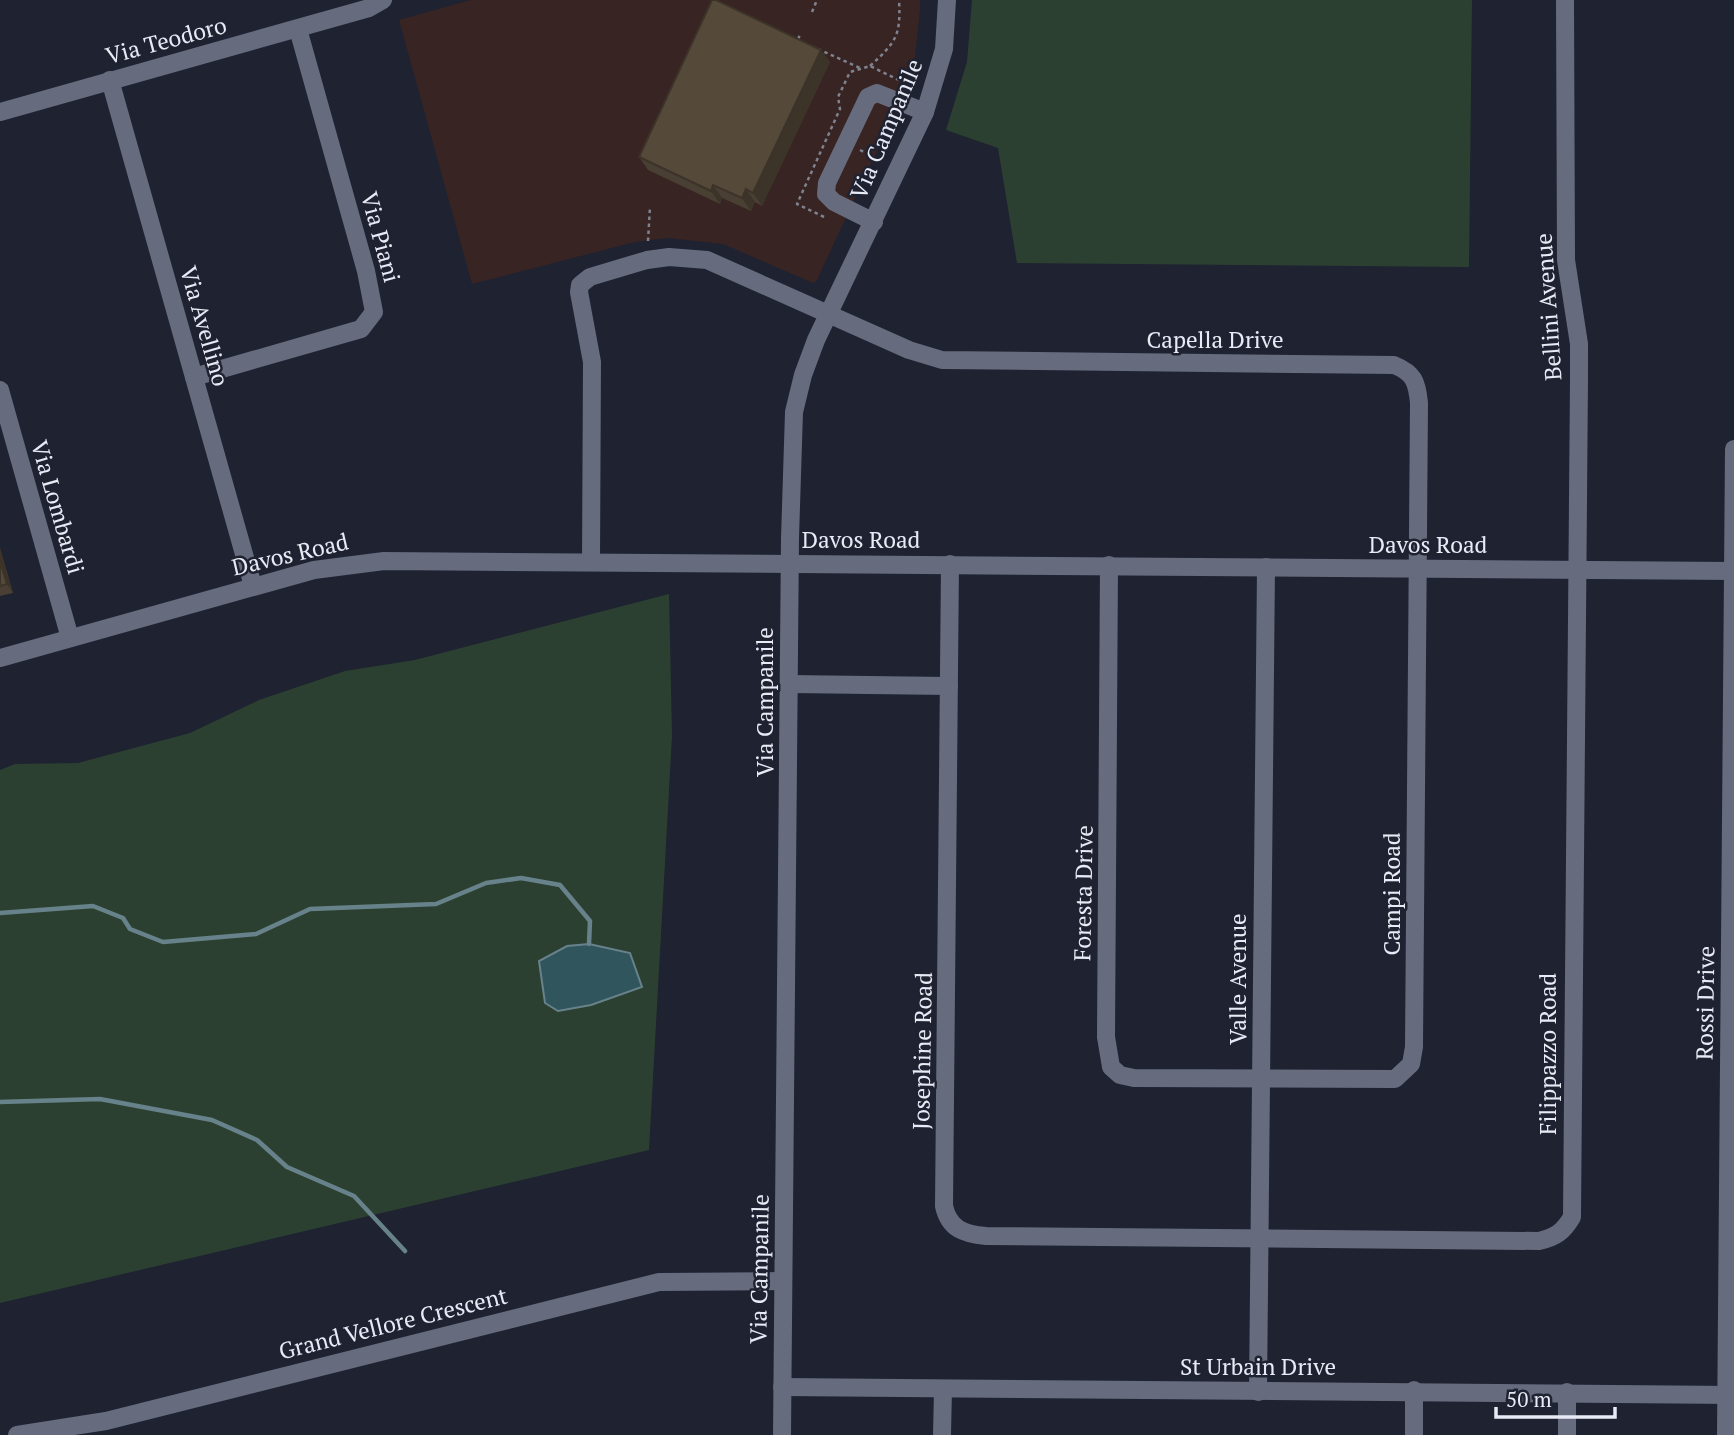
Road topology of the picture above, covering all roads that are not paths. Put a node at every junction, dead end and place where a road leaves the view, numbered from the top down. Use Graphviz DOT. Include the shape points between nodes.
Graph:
graph roads {
  1 [pos="383,0"];
  2 [pos="947,0"];
  3 [pos="1565,0"];
  4 [pos="298,29"];
  5 [pos="110,80"];
  6 [pos="0,112"];
  7 [pos="925,113"];
  8 [pos="874,222"];
  9 [pos="830,313"];
  10 [pos="194,377"];
  11 [pos="0,390"];
  12 [pos="1734,449"];
  13 [pos="591,561"];
  14 [pos="789,563"];
  15 [pos="950,564"];
  16 [pos="1109,565"];
  17 [pos="1266,567"];
  18 [pos="1418,569"];
  19 [pos="1577,569"];
  20 [pos="1734,570"];
  21 [pos="253,586"];
  22 [pos="70,638"];
  23 [pos="0,658"];
  24 [pos="789,684"];
  25 [pos="949,686"];
  26 [pos="1261,1080"];
  27 [pos="1260,1239"];
  28 [pos="783,1280"];
  29 [pos="782,1387"];
  30 [pos="943,1389"];
  31 [pos="1414,1390"];
  32 [pos="1258,1392"];
  33 [pos="1567,1392"];
  34 [pos="1730,1395"];
  35 [pos="17,1435"];
  36 [pos="782,1435"];
  37 [pos="942,1435"];
  38 [pos="1414,1435"];
  39 [pos="1567,1435"];
  40 [pos="1726,1435"];
  1 -- 4 [label="street, Via Teodoro"];
  2 -- 7 [label="street, Via Campanile" via="944,49"];
  3 -- 19 [label="street, Bellini Avenue" via="1566,260 1578,344"];
  4 -- 5 [label="street, Via Teodoro"];
  4 -- 10 [label="street, Via Piani" via="374,312 361,329"];
  5 -- 6 [label="street, Via Teodoro"];
  5 -- 10 [label="street, Via Avellino"];
  7 -- 8 [label="street, Via Campanile"];
  7 -- 8 [label="street" via="877,93 868,97 827,183 826,194 834,202"];
  8 -- 9 [label="street, Via Campanile"];
  9 -- 13 [label="street, Capella Drive" via="721,264 694,258 647,260 584,280 579,292 592,362"];
  9 -- 14 [label="street, Via Campanile" via="803,375 794,412"];
  9 -- 18 [label="street, Capella Drive" via="909,350 960,362 1394,365 1407,370 1417,381 1419,403"];
  10 -- 21 [label="street, Via Avellino"];
  11 -- 22 [label="street, Via Lombardi"];
  12 -- 20 [label="street, Rossi Drive"];
  13 -- 14 [label="street, Davos Road"];
  13 -- 21 [label="street, Davos Road" via="360,563"];
  14 -- 15 [label="street, Davos Road"];
  14 -- 24 [label="street, Via Campanile"];
  15 -- 16 [label="street, Davos Road"];
  15 -- 25 [label="street, Josephine Road"];
  16 -- 17 [label="street, Davos Road"];
  16 -- 26 [label="street, Foresta Drive" via="1107,1056 1120,1075 1134,1078"];
  17 -- 18 [label="street, Davos Road"];
  17 -- 26 [label="street, Valle Avenue"];
  18 -- 19 [label="street, Davos Road"];
  18 -- 26 [label="street, Campi Road" via="1411,1064 1405,1073 1387,1080"];
  19 -- 20 [label="street, Davos Road"];
  19 -- 27 [label="street, Filippazzo Road" via="1572,1217 1564,1230 1539,1241"];
  20 -- 34 [label="street, Rossi Drive"];
  21 -- 22 [label="street, Davos Road"];
  22 -- 23 [label="street, Davos Road"];
  24 -- 25 [label="street"];
  24 -- 28 [label="street, Via Campanile"];
  25 -- 27 [label="street, Josephine Road" via="946,1217 966,1234 985,1236"];
  26 -- 27 [label="street, Valle Avenue"];
  27 -- 32 [label="street, Valle Avenue"];
  28 -- 29 [label="street, Via Campanile"];
  28 -- 35 [label="street, Grand Vellore Crescent" via="659,1282 106,1421"];
  29 -- 30 [label="street, St Urbain Drive"];
  29 -- 36 [label="street, Via Campanile"];
  30 -- 32 [label="street, St Urbain Drive"];
  30 -- 37 [label="street"];
  31 -- 32 [label="street, St Urbain Drive"];
  31 -- 33 [label="street, St Urbain Drive"];
  31 -- 38 [label="street"];
  33 -- 34 [label="street, St Urbain Drive"];
  33 -- 39 [label="street"];
  34 -- 40 [label="street, Rossi Drive"];
}
